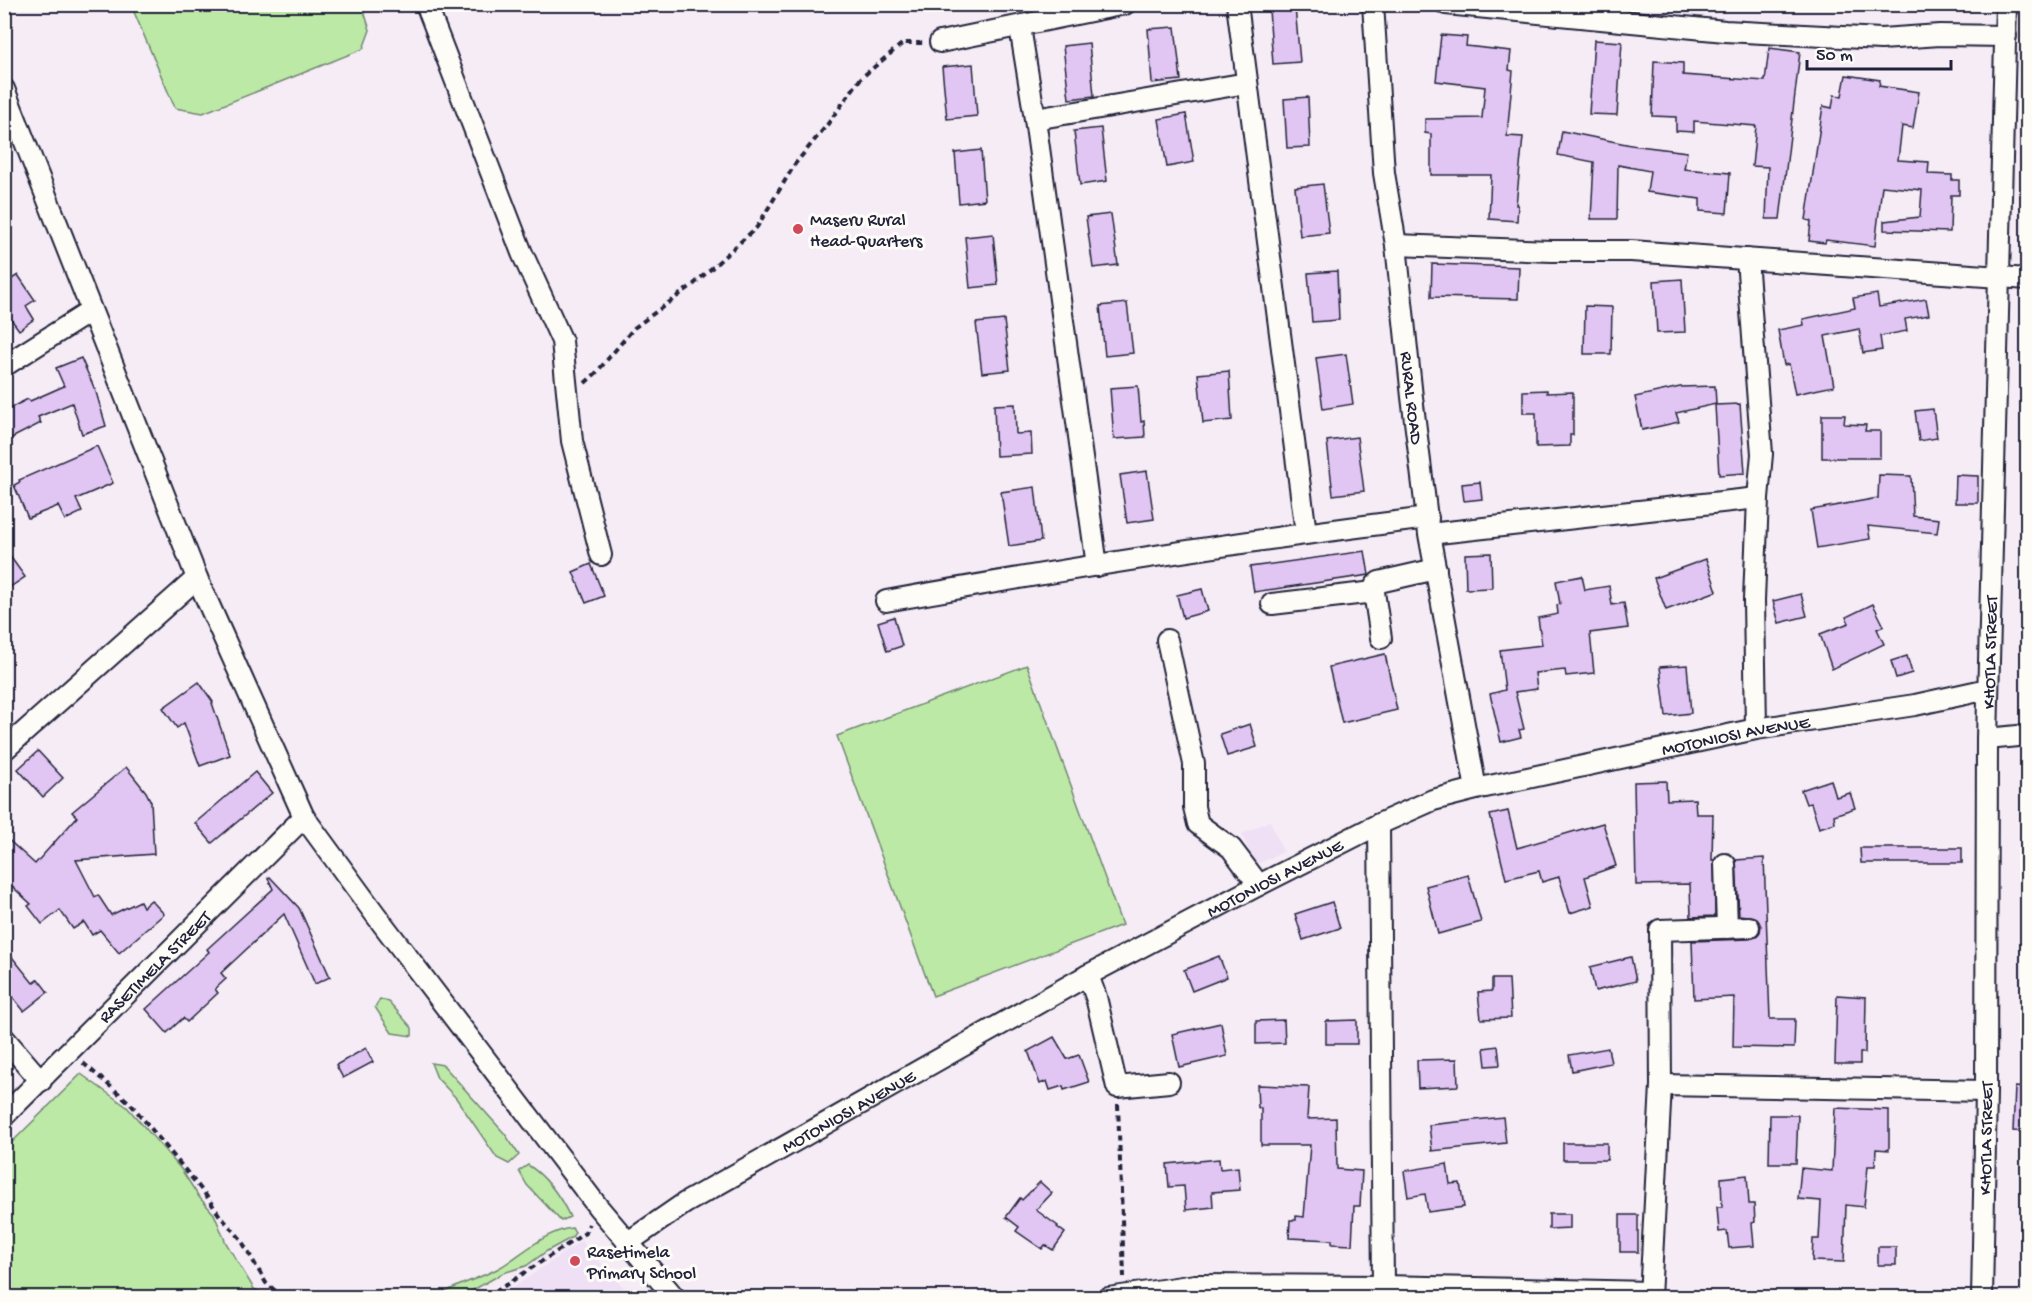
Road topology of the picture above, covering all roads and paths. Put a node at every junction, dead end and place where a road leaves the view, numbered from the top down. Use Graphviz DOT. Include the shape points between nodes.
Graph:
graph roads {
  1 [pos="426,4"];
  2 [pos="1125,4"];
  3 [pos="1237,4"];
  4 [pos="1373,4"];
  5 [pos="1446,4"];
  6 [pos="2007,4"];
  7 [pos="1020,27"];
  8 [pos="2006,36"];
  9 [pos="940,42"];
  10 [pos="1247,83"];
  11 [pos="4,89"];
  12 [pos="1035,119"];
  13 [pos="1396,245"];
  14 [pos="1747,259"];
  15 [pos="2001,279"];
  16 [pos="2028,279"];
  17 [pos="91,311"];
  18 [pos="4,366"];
  19 [pos="568,396"];
  20 [pos="1758,498"];
  21 [pos="1429,526"];
  22 [pos="1306,533"];
  23 [pos="601,555"];
  24 [pos="1097,566"];
  25 [pos="1436,569"];
  26 [pos="197,578"];
  27 [pos="1374,592"];
  28 [pos="886,602"];
  29 [pos="1272,604"];
  30 [pos="1381,638"];
  31 [pos="1167,640"];
  32 [pos="1988,689"];
  33 [pos="1755,729"];
  34 [pos="2028,735"];
  35 [pos="1987,739"];
  36 [pos="4,750"];
  37 [pos="1476,789"];
  38 [pos="304,817"];
  39 [pos="1379,824"];
  40 [pos="1725,864"];
  41 [pos="1259,885"];
  42 [pos="1749,927"];
  43 [pos="1727,928"];
  44 [pos="1088,975"];
  45 [pos="4,1038"];
  46 [pos="72,1051"];
  47 [pos="41,1081"];
  48 [pos="1169,1082"];
  49 [pos="1661,1085"];
  50 [pos="1117,1087"];
  51 [pos="1986,1091"];
  52 [pos="4,1116"];
  53 [pos="598,1207"];
  54 [pos="627,1243"];
  55 [pos="1383,1286"];
  56 [pos="1650,1295"];
  57 [pos="1116,1296"];
  58 [pos="284,1298"];
  59 [pos="486,1298"];
  60 [pos="675,1298"];
  61 [pos="1982,1298"];
  1 -- 19 [label="street" via="522,252 562,341"];
  2 -- 7 [label="street"];
  3 -- 10 [label="street"];
  4 -- 13 [label="street, RURAL ROAD" via="1384,172"];
  5 -- 8 [label="street" via="1725,31 1881,39"];
  6 -- 8 [label="street, KHOTLA STREET"];
  7 -- 9 [label="street"];
  7 -- 12 [label="street"];
  8 -- 15 [label="street, KHOTLA STREET"];
  9 -- 19 [label="path" via="903,43 861,78 795,164 758,227 694,284 634,328 596,373"];
  10 -- 12 [label="street"];
  10 -- 22 [label="street"];
  11 -- 17 [label="street"];
  12 -- 24 [label="street"];
  13 -- 14 [label="street" via="1631,251"];
  13 -- 21 [label="street, RURAL ROAD"];
  14 -- 15 [label="street"];
  14 -- 20 [label="street" via="1762,454"];
  15 -- 16 [label="street"];
  15 -- 32 [label="street, KHOTLA STREET"];
  17 -- 18 [label="street"];
  17 -- 26 [label="street"];
  19 -- 23 [label="street" via="572,441"];
  20 -- 21 [label="street"];
  20 -- 33 [label="street"];
  21 -- 22 [label="street"];
  21 -- 25 [label="street, RURAL ROAD"];
  22 -- 24 [label="street"];
  24 -- 28 [label="street"];
  25 -- 27 [label="street" via="1379,582"];
  25 -- 37 [label="street, RURAL ROAD"];
  26 -- 36 [label="street"];
  26 -- 38 [label="street"];
  27 -- 29 [label="street"];
  27 -- 30 [label="street"];
  31 -- 41 [label="street" via="1194,764 1198,824 1231,848"];
  32 -- 33 [label="street, MOTONIOSI AVENUE" via="1915,705"];
  32 -- 35 [label="street, KHOTLA STREET"];
  33 -- 37 [label="street, MOTONIOSI AVENUE"];
  34 -- 35 [label="street"];
  35 -- 51 [label="street, KHOTLA STREET"];
  37 -- 39 [label="street, MOTONIOSI AVENUE" via="1433,800"];
  38 -- 46 [label="street, RASETIMELA STREET"];
  38 -- 53 [label="street"];
  39 -- 41 [label="street, MOTONIOSI AVENUE"];
  39 -- 55 [label="street"];
  40 -- 43 [label="street"];
  41 -- 44 [label="street, MOTONIOSI AVENUE"];
  42 -- 43 [label="street"];
  43 -- 49 [label="street" via="1660,930"];
  44 -- 50 [label="street"];
  44 -- 54 [label="street, MOTONIOSI AVENUE" via="695,1197"];
  45 -- 47 [label="street"];
  46 -- 47 [label="street, RASETIMELA STREET"];
  46 -- 58 [label="path" via="130,1103 240,1238 266,1283"];
  47 -- 52 [label="street, RASETIMELA STREET"];
  48 -- 50 [label="street"];
  49 -- 51 [label="street"];
  49 -- 56 [label="street"];
  50 -- 57 [label="path"];
  51 -- 61 [label="street, KHOTLA STREET"];
  53 -- 54 [label="street"];
  53 -- 59 [label="path" via="585,1233"];
  54 -- 60 [label="street"];
  55 -- 56 [label="street"];
  55 -- 57 [label="street" via="1195,1285"];
}
